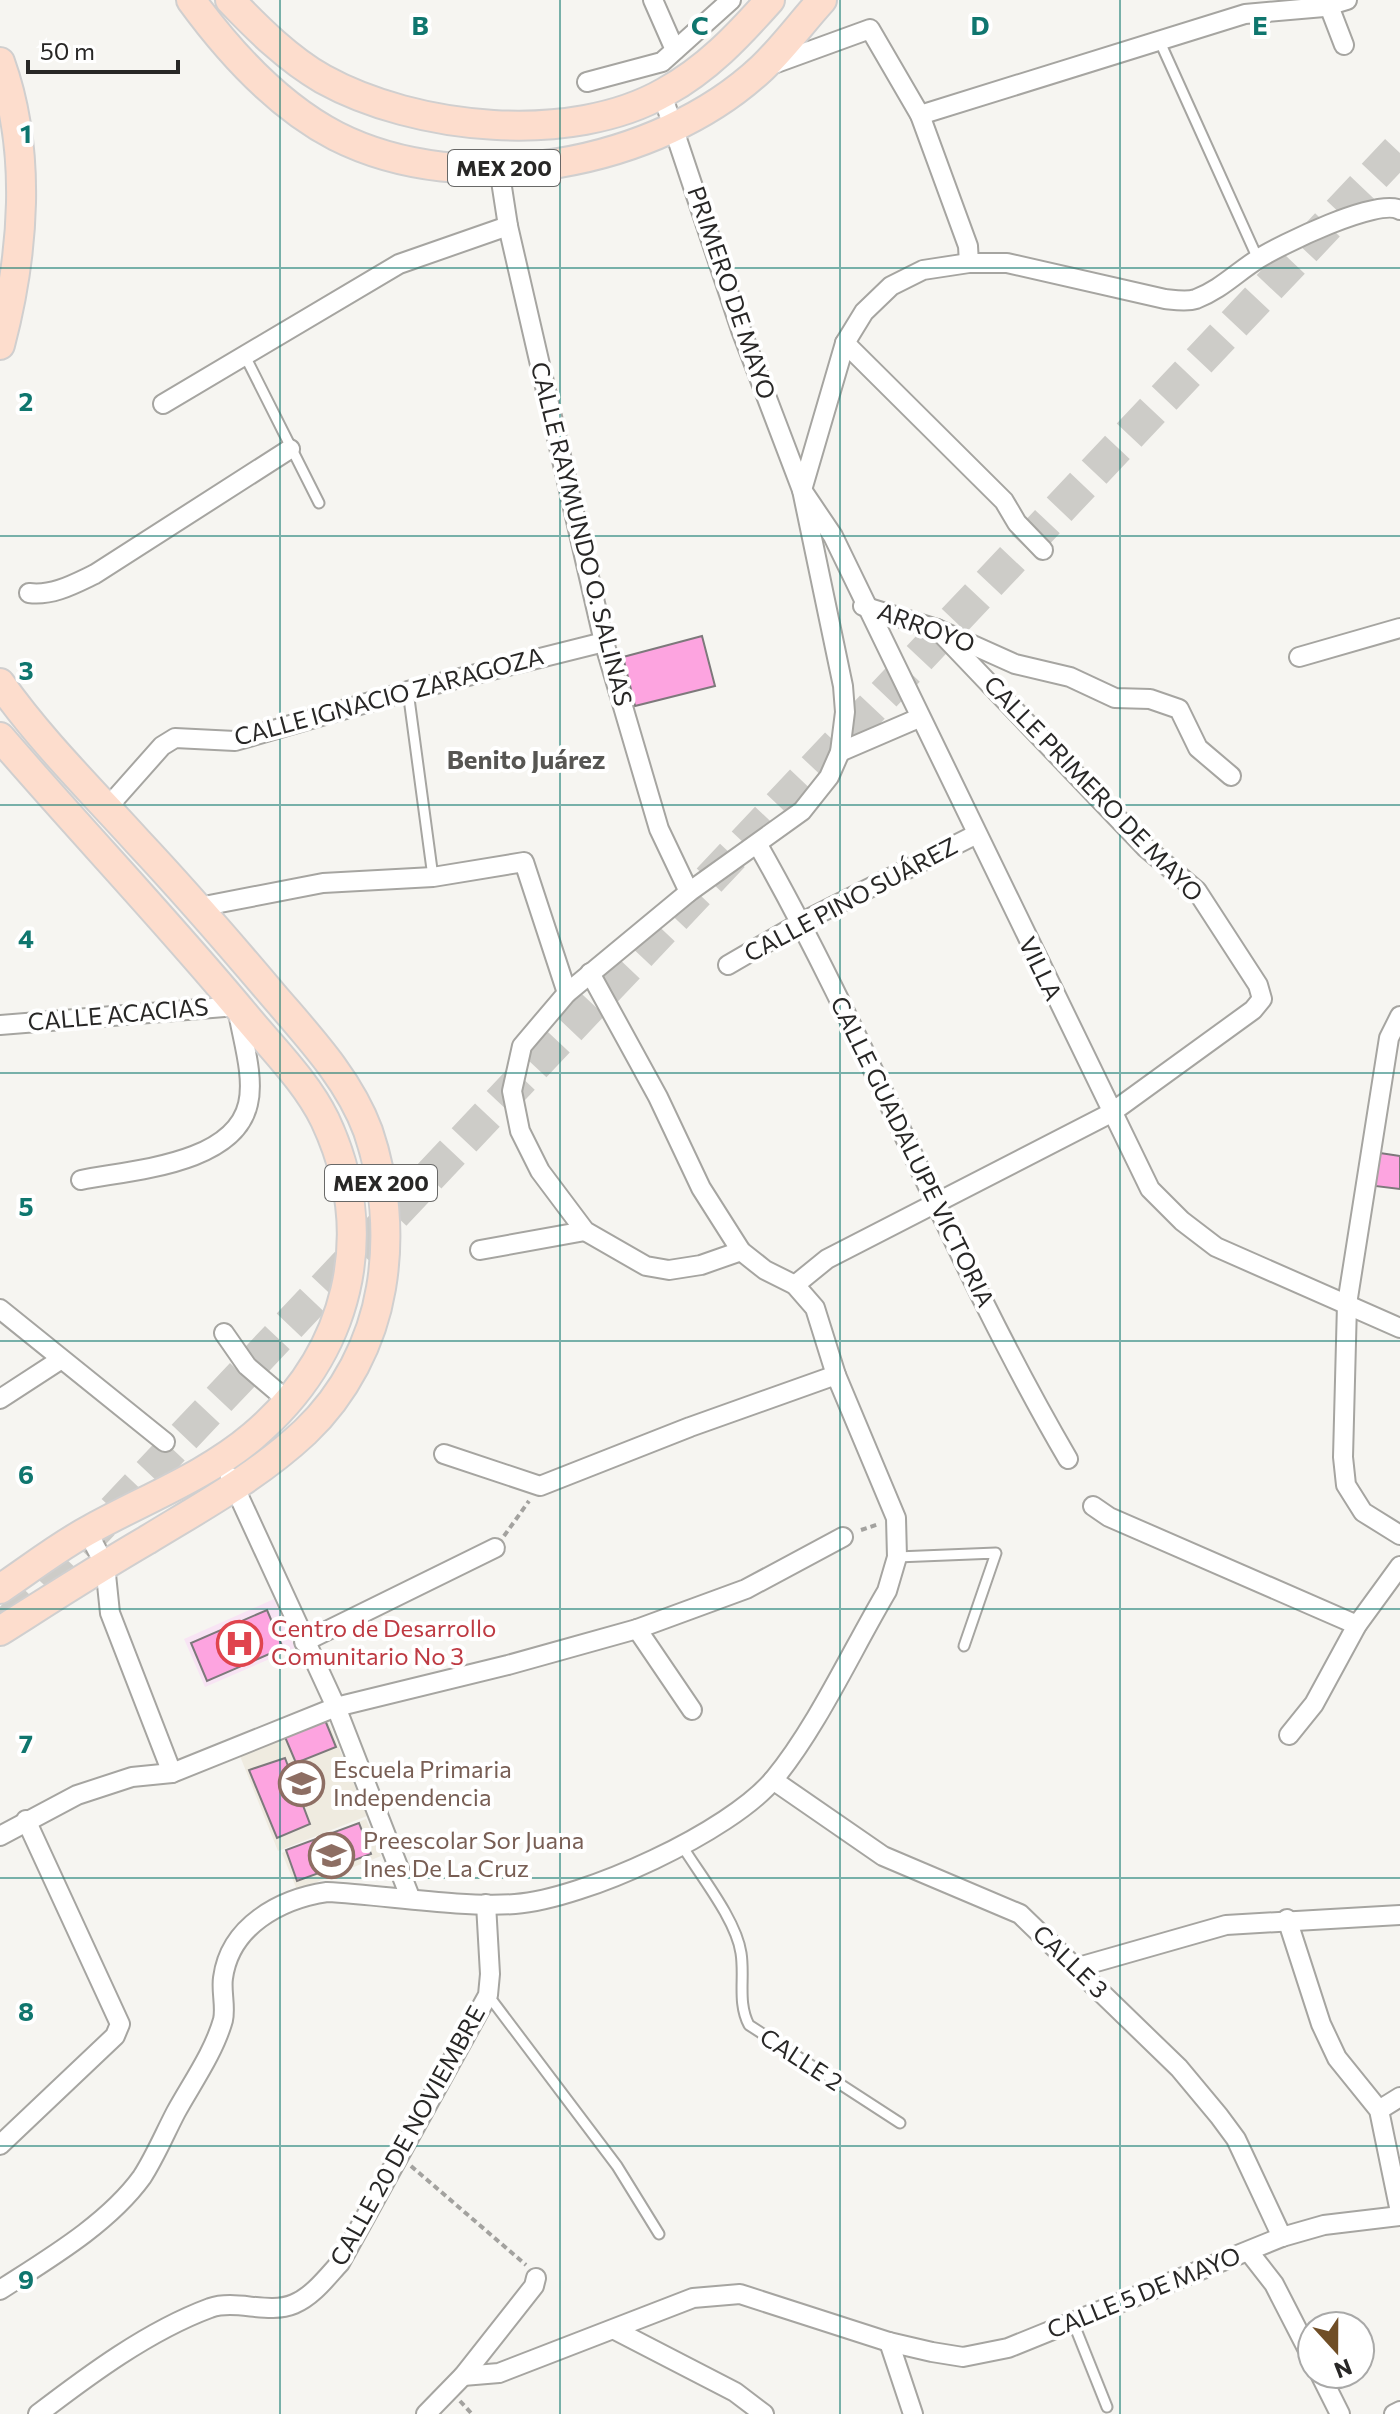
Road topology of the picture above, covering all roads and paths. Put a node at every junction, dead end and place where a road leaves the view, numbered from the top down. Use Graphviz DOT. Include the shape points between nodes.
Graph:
graph roads {
  1 [pos="191,0"];
  2 [pos="230,0"];
  3 [pos="653,0"];
  4 [pos="731,0"];
  5 [pos="770,0"];
  6 [pos="822,0"];
  7 [pos="1338,3"];
  8 [pos="1160,42"];
  9 [pos="1344,45"];
  10 [pos="675,50"];
  11 [pos="0,62"];
  12 [pos="761,69"];
  13 [pos="587,82"];
  14 [pos="662,94"];
  15 [pos="920,115"];
  16 [pos="674,127"];
  17 [pos="499,168"];
  18 [pos="1400,210"];
  19 [pos="508,226"];
  20 [pos="1258,259"];
  21 [pos="969,263"];
  22 [pos="845,343"];
  23 [pos="0,345"];
  24 [pos="245,356"];
  25 [pos="163,404"];
  26 [pos="290,449"];
  27 [pos="802,490"];
  28 [pos="319,503"];
  29 [pos="1043,550"];
  30 [pos="29,593"];
  31 [pos="863,606"];
  32 [pos="1400,628"];
  33 [pos="937,629"];
  34 [pos="604,642"];
  35 [pos="1299,657"];
  36 [pos="0,683"];
  37 [pos="408,691"];
  38 [pos="919,718"];
  39 [pos="840,752"];
  40 [pos="6,753"];
  41 [pos="1231,776"];
  42 [pos="107,808"];
  43 [pos="975,835"];
  44 [pos="758,845"];
  45 [pos="433,877"];
  46 [pos="689,892"];
  47 [pos="199,907"];
  48 [pos="802,922"];
  49 [pos="728,965"];
  50 [pos="590,973"];
  51 [pos="567,993"];
  52 [pos="237,1006"];
  53 [pos="1400,1016"];
  54 [pos="0,1025"];
  55 [pos="1392,1067"];
  56 [pos="1111,1113"];
  57 [pos="81,1180"];
  58 [pos="935,1201"];
  59 [pos="585,1231"];
  60 [pos="480,1250"];
  61 [pos="741,1251"];
  62 [pos="795,1285"];
  63 [pos="1347,1304"];
  64 [pos="0,1309"];
  65 [pos="1400,1328"];
  66 [pos="224,1333"];
  67 [pos="60,1360"];
  68 [pos="836,1375"];
  69 [pos="0,1399"];
  70 [pos="288,1401"];
  71 [pos="165,1442"];
  72 [pos="444,1454"];
  73 [pos="1068,1459"];
  74 [pos="221,1460"];
  75 [pos="540,1486"];
  76 [pos="235,1487"];
  77 [pos="1093,1506"];
  78 [pos="896,1518"];
  79 [pos="87,1531"];
  80 [pos="1400,1535"];
  81 [pos="843,1537"];
  82 [pos="495,1548"];
  83 [pos="897,1557"];
  84 [pos="105,1565"];
  85 [pos="1400,1566"];
  86 [pos="0,1589"];
  87 [pos="1357,1625"];
  88 [pos="637,1629"];
  89 [pos="0,1631"];
  90 [pos="304,1642"];
  91 [pos="964,1646"];
  92 [pos="336,1707"];
  93 [pos="692,1710"];
  94 [pos="1289,1735"];
  95 [pos="172,1773"];
  96 [pos="773,1780"];
  97 [pos="26,1820"];
  98 [pos="0,1836"];
  99 [pos="681,1844"];
  100 [pos="410,1897"];
  101 [pos="486,1904"];
  102 [pos="1400,1915"];
  103 [pos="1287,1919"];
  104 [pos="1075,1968"];
  105 [pos="488,1995"];
  106 [pos="1400,2097"];
  107 [pos="1379,2110"];
  108 [pos="900,2123"];
  109 [pos="0,2145"];
  110 [pos="400,2157"];
  111 [pos="1400,2214"];
  112 [pos="659,2234"];
  113 [pos="1282,2237"];
  114 [pos="1249,2252"];
  115 [pos="536,2278"];
  116 [pos="0,2290"];
  117 [pos="1073,2322"];
  118 [pos="1296,2327"];
  119 [pos="615,2330"];
  120 [pos="889,2342"];
  121 [pos="463,2376"];
  122 [pos="1328,2390"];
  123 [pos="1107,2407"];
  124 [pos="1400,2411"];
  125 [pos="38,2414"];
  126 [pos="426,2414"];
  127 [pos="764,2414"];
  128 [pos="913,2414"];
  129 [pos="1340,2414"];
  130 [pos="1394,2414"];
  1 -- 17 [label="main road, MEX 200" via="269,88 334,135 409,161"];
  2 -- 14 [label="main road, MEX 200" via="321,77 394,110 493,125 555,123 615,112"];
  3 -- 10 [label="street"];
  4 -- 10 [label="street"];
  5 -- 14 [label="main road, MEX 200" via="733,42"];
  6 -- 12 [label="main road, MEX 200"];
  7 -- 8 [label="street" via="1245,14"];
  7 -- 9 [label="street"];
  8 -- 15 [label="street"];
  8 -- 20 [label="lane"];
  10 -- 13 [label="street" via="652,65"];
  11 -- 23 [label="main road" via="21,175 20,230"];
  12 -- 15 [label="street" via="870,29"];
  12 -- 16 [label="main road, MEX 200"];
  14 -- 16 [label="street, PRIMERO DE MAYO"];
  15 -- 21 [label="street" via="968,246"];
  16 -- 17 [label="main road, MEX 200" via="580,160"];
  16 -- 27 [label="street, PRIMERO DE MAYO" via="741,330"];
  17 -- 19 [label="street, CALLE RAYMUNDO O. SALINAS"];
  18 -- 20 [label="street" via="1379,207"];
  19 -- 24 [label="street" via="399,264"];
  19 -- 34 [label="street, CALLE RAYMUNDO O. SALINAS"];
  20 -- 21 [label="street" via="1220,288 1192,300 1165,299 1007,263"];
  21 -- 22 [label="street" via="923,270 891,286 864,312"];
  22 -- 27 [label="street"];
  22 -- 29 [label="street" via="1004,501"];
  24 -- 25 [label="street"];
  24 -- 26 [label="lane"];
  26 -- 28 [label="lane"];
  26 -- 30 [label="street" via="95,574 63,589"];
  27 -- 31 [label="street, VILLA" via="833,536"];
  27 -- 39 [label="street" via="843,686"];
  31 -- 33 [label="street, ARROYO"];
  31 -- 38 [label="street, VILLA"];
  32 -- 35 [label="street"];
  33 -- 41 [label="street, ARROYO" via="1015,664 1070,677 1115,698 1150,699 1179,709 1198,748"];
  33 -- 56 [label="street, CALLE PRIMERO DE MAYO" via="1145,847 1197,891 1258,985 1262,999 1253,1010"];
  34 -- 37 [label="street, CALLE IGNACIO ZARAGOZA"];
  34 -- 46 [label="street, CALLE RAYMUNDO O. SALINAS" via="659,829"];
  36 -- 42 [label="main road, MEX 200"];
  37 -- 42 [label="street, CALLE IGNACIO ZARAGOZA" via="235,741 175,738"];
  37 -- 45 [label="lane"];
  38 -- 39 [label="street"];
  38 -- 43 [label="street, VILLA"];
  39 -- 44 [label="street" via="829,777 802,811"];
  40 -- 52 [label="main road, MEX 200" via="167,921"];
  42 -- 47 [label="main road, MEX 200"];
  43 -- 48 [label="street, CALLE PINO SUÁREZ"];
  43 -- 56 [label="street, VILLA"];
  44 -- 46 [label="street"];
  44 -- 48 [label="street, CALLE GUADALUPE VICTORIA"];
  45 -- 47 [label="street" via="323,883"];
  45 -- 51 [label="street" via="524,862"];
  46 -- 50 [label="street"];
  47 -- 76 [label="main road, MEX 200" via="314,1043 349,1093 367,1129 386,1219 386,1263 377,1310 358,1361 307,1430"];
  48 -- 49 [label="street, CALLE PINO SUÁREZ"];
  48 -- 58 [label="street, CALLE GUADALUPE VICTORIA"];
  50 -- 51 [label="street"];
  50 -- 61 [label="street" via="701,1188"];
  51 -- 59 [label="street" via="522,1046 512,1091 520,1131 540,1171"];
  52 -- 54 [label="street, CALLE ACACIAS"];
  52 -- 57 [label="street" via="249,1103 228,1137 189,1159"];
  52 -- 70 [label="main road, MEX 200" via="324,1118 350,1202 349,1286 321,1355"];
  53 -- 55 [label="street" via="1389,1038"];
  55 -- 63 [label="street"];
  56 -- 58 [label="street"];
  56 -- 63 [label="street, VILLA" via="1150,1189 1182,1221 1216,1247"];
  58 -- 62 [label="street" via="827,1259"];
  58 -- 73 [label="street, CALLE GUADALUPE VICTORIA" via="1019,1376"];
  59 -- 60 [label="street"];
  59 -- 61 [label="street" via="646,1266 669,1270"];
  61 -- 62 [label="street"];
  62 -- 68 [label="street" via="815,1308"];
  63 -- 65 [label="street, VILLA"];
  63 -- 80 [label="street" via="1346,1485 1363,1512"];
  64 -- 67 [label="street"];
  66 -- 70 [label="street" via="247,1366"];
  67 -- 69 [label="street"];
  67 -- 71 [label="street"];
  68 -- 75 [label="street"];
  68 -- 78 [label="street"];
  70 -- 74 [label="main road, MEX 200"];
  72 -- 75 [label="street"];
  74 -- 76 [label="street"];
  74 -- 79 [label="main road, MEX 200"];
  75 -- 82 [label="path"];
  76 -- 84 [label="main road, MEX 200"];
  76 -- 90 [label="street"];
  77 -- 87 [label="street"];
  78 -- 81 [label="path"];
  78 -- 83 [label="street"];
  79 -- 84 [label="street"];
  79 -- 86 [label="main road, MEX 200"];
  81 -- 88 [label="street" via="746,1589"];
  82 -- 90 [label="street"];
  83 -- 91 [label="lane" via="996,1553"];
  83 -- 96 [label="street" via="887,1591"];
  84 -- 89 [label="main road, MEX 200"];
  84 -- 95 [label="street" via="110,1613"];
  85 -- 87 [label="street"];
  87 -- 94 [label="street" via="1314,1704"];
  88 -- 92 [label="street"];
  88 -- 93 [label="street"];
  90 -- 92 [label="street"];
  92 -- 95 [label="street"];
  92 -- 100 [label="street"];
  95 -- 97 [label="street" via="132,1777"];
  96 -- 99 [label="street" via="741,1811"];
  96 -- 104 [label="street, CALLE 3" via="883,1856 1020,1914"];
  97 -- 98 [label="street"];
  97 -- 109 [label="street" via="120,2024 115,2036"];
  99 -- 101 [label="street" via="553,1899"];
  99 -- 108 [label="lane, CALLE 2" via="735,1932 741,1952 741,2011 749,2025"];
  100 -- 101 [label="street"];
  100 -- 116 [label="street" via="305,1895 241,1932 223,1978 224,2018 141,2177 72,2240"];
  101 -- 105 [label="street, CALLE 20 DE NOVIEMBRE"];
  102 -- 103 [label="street"];
  103 -- 104 [label="street" via="1226,1925"];
  103 -- 107 [label="street" via="1337,2058"];
  104 -- 113 [label="street, CALLE 3" via="1179,2068 1219,2116 1236,2139"];
  105 -- 110 [label="street, CALLE 20 DE NOVIEMBRE"];
  105 -- 112 [label="lane" via="617,2166"];
  106 -- 107 [label="street"];
  107 -- 111 [label="street"];
  110 -- 115 [label="path" via="532,2269"];
  110 -- 125 [label="street, CALLE 20 DE NOVIEMBRE" via="340,2263 316,2289 294,2304 275,2308 211,2308 93,2374"];
  111 -- 113 [label="street, CALLE 5 DE MAYO"];
  113 -- 114 [label="street, CALLE 5 DE MAYO"];
  114 -- 117 [label="street, CALLE 5 DE MAYO"];
  114 -- 118 [label="street" via="1274,2284"];
  115 -- 121 [label="street"];
  117 -- 120 [label="street, CALLE 5 DE MAYO" via="1008,2348 963,2357"];
  117 -- 123 [label="lane"];
  119 -- 120 [label="street" via="693,2298 740,2294"];
  119 -- 121 [label="street" via="499,2373"];
  119 -- 127 [label="street" via="735,2392"];
  120 -- 128 [label="street"];
  121 -- 126 [label="street"];
  122 -- 129 [label="street"];
  124 -- 130 [label="street"];
}
